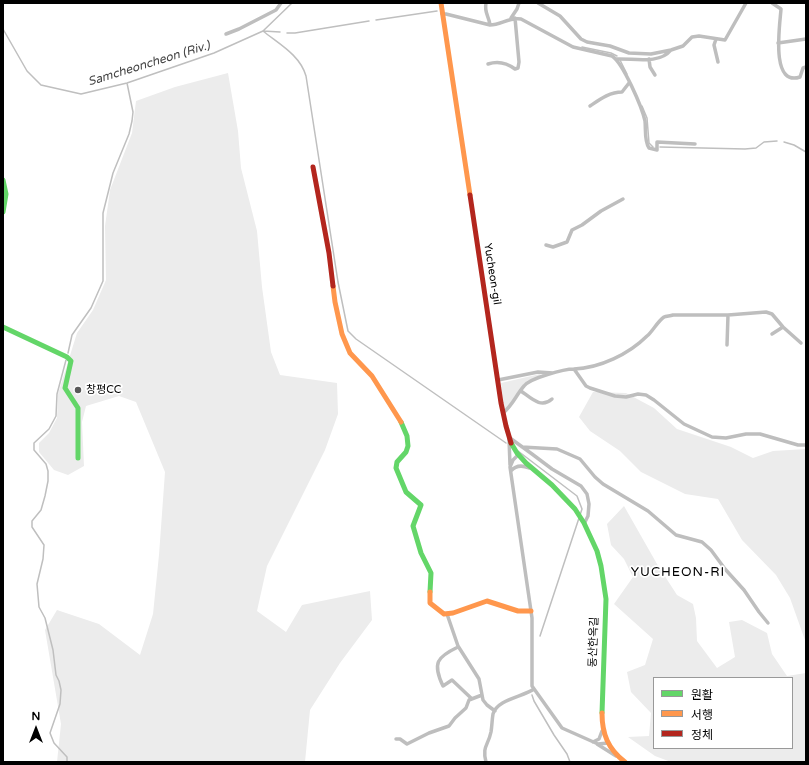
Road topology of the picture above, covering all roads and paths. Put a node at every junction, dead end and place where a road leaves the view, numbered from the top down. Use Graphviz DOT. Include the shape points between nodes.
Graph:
graph roads {
  1 [pos="281,3"];
  2 [pos="441,3"];
  3 [pos="486,3"];
  4 [pos="519,3"];
  5 [pos="538,3"];
  6 [pos="746,3"];
  7 [pos="772,3"];
  8 [pos="442,14"];
  9 [pos="513,18"];
  10 [pos="490,25"];
  11 [pos="226,34"];
  12 [pos="806,38"];
  13 [pos="716,39"];
  14 [pos="778,43"];
  15 [pos="671,50"];
  16 [pos="616,59"];
  17 [pos="649,59"];
  18 [pos="718,62"];
  19 [pos="488,64"];
  20 [pos="806,67"];
  21 [pos="655,75"];
  22 [pos="629,83"];
  23 [pos="590,106"];
  24 [pos="695,144"];
  25 [pos="313,167"];
  26 [pos="3,180"];
  27 [pos="623,199"];
  28 [pos="3,212"];
  29 [pos="546,245"];
  30 [pos="728,315"];
  31 [pos="3,327"];
  32 [pos="783,327"];
  33 [pos="772,334"];
  34 [pos="800,343"];
  35 [pos="726,345"];
  36 [pos="574,369"];
  37 [pos="556,373"];
  38 [pos="498,380"];
  39 [pos="521,391"];
  40 [pos="552,399"];
  41 [pos="503,413"];
  42 [pos="509,437"];
  43 [pos="806,445"];
  44 [pos="522,447"];
  45 [pos="518,455"];
  46 [pos="78,458"];
  47 [pos="510,467"];
  48 [pos="530,468"];
  49 [pos="511,471"];
  50 [pos="583,522"];
  51 [pos="531,611"];
  52 [pos="446,614"];
  53 [pos="768,623"];
  54 [pos="458,647"];
  55 [pos="534,689"];
  56 [pos="482,695"];
  57 [pos="471,698"];
  58 [pos="495,711"];
  59 [pos="602,723"];
  60 [pos="396,739"];
  61 [pos="593,742"];
  62 [pos="608,743"];
  63 [pos="618,757"];
  64 [pos="486,762"];
  65 [pos="625,762"];
  1 -- 11 [label="street" via="276,10"];
  2 -- 8 [label="street, Yucheon-gil"];
  3 -- 10 [label="street" via="485,10"];
  4 -- 9 [label="street"];
  5 -- 15 [label="street" via="560,16 581,39 587,42 629,53 644,54"];
  6 -- 13 [label="street" via="725,40"];
  7 -- 14 [label="street" via="781,8"];
  8 -- 10 [label="street"];
  8 -- 38 [label="street, Yucheon-gil"];
  9 -- 10 [label="street"];
  9 -- 16 [label="street" via="529,22 572,46"];
  9 -- 19 [label="street" via="518,36 518,68 498,62"];
  12 -- 14 [label="street"];
  13 -- 15 [label="street" via="692,37 683,46"];
  13 -- 18 [label="street" via="714,45"];
  14 -- 20 [label="street" via="782,69 789,79 800,77 803,68"];
  15 -- 17 [label="street" via="665,56"];
  16 -- 17 [label="street"];
  16 -- 22 [label="street"];
  17 -- 21 [label="street"];
  22 -- 23 [label="street" via="622,92 606,96"];
  22 -- 24 [label="street" via="643,115 646,143 650,148 656,150 657,142"];
  25 -- 52 [label="street" via="342,334 350,353 374,379 406,431 408,446 397,462 397,471 406,492 421,505 413,526 431,573 430,601 438,611"];
  26 -- 28 [label="street" via="6,194"];
  27 -- 29 [label="street" via="572,230 568,242 553,247"];
  30 -- 32 [label="street" via="766,312 772,314"];
  30 -- 35 [label="street"];
  30 -- 36 [label="street" via="664,317 648,336 613,359"];
  31 -- 46 [label="street" via="71,360 65,388 78,408"];
  32 -- 33 [label="street"];
  32 -- 34 [label="street"];
  36 -- 37 [label="street"];
  36 -- 43 [label="street" via="586,386 600,393 615,396 646,395 684,424 706,435 722,438 760,434"];
  37 -- 38 [label="street" via="538,372"];
  37 -- 39 [label="street" via="530,381"];
  38 -- 41 [label="street, Yucheon-gil"];
  39 -- 40 [label="street" via="543,404"];
  39 -- 41 [label="street"];
  41 -- 42 [label="street, Yucheon-gil"];
  42 -- 44 [label="street"];
  42 -- 45 [label="street, Yucheon-gil"];
  42 -- 47 [label="street"];
  44 -- 50 [label="street" via="552,470 581,486 587,494 589,504 588,516"];
  44 -- 53 [label="street" via="556,449 580,459 599,480 648,511 676,535 702,542 744,590"];
  45 -- 47 [label="street"];
  45 -- 48 [label="street, Yucheon-gil"];
  47 -- 49 [label="street"];
  48 -- 49 [label="street" via="518,466"];
  48 -- 50 [label="street, Yucheon-gil" via="561,493"];
  49 -- 51 [label="street"];
  50 -- 59 [label="street, 동산한옥길" via="599,556 604,580"];
  51 -- 52 [label="street" via="518,611 487,601"];
  51 -- 55 [label="street"];
  52 -- 54 [label="street"];
  54 -- 56 [label="street" via="478,677"];
  54 -- 57 [label="street" via="440,658 437,673 443,686 452,680"];
  55 -- 58 [label="street" via="506,702"];
  55 -- 61 [label="street" via="560,726"];
  56 -- 57 [label="street"];
  56 -- 58 [label="street" via="485,704"];
  57 -- 60 [label="street" via="466,708 449,726 407,744"];
  58 -- 64 [label="street" via="491,734 484,750"];
  59 -- 61 [label="street" via="600,738"];
  59 -- 62 [label="street, 동산한옥길"];
  61 -- 62 [label="street"];
  61 -- 63 [label="street"];
  62 -- 63 [label="street, 동산한옥길"];
  63 -- 65 [label="street, 동산한옥길"];
}
